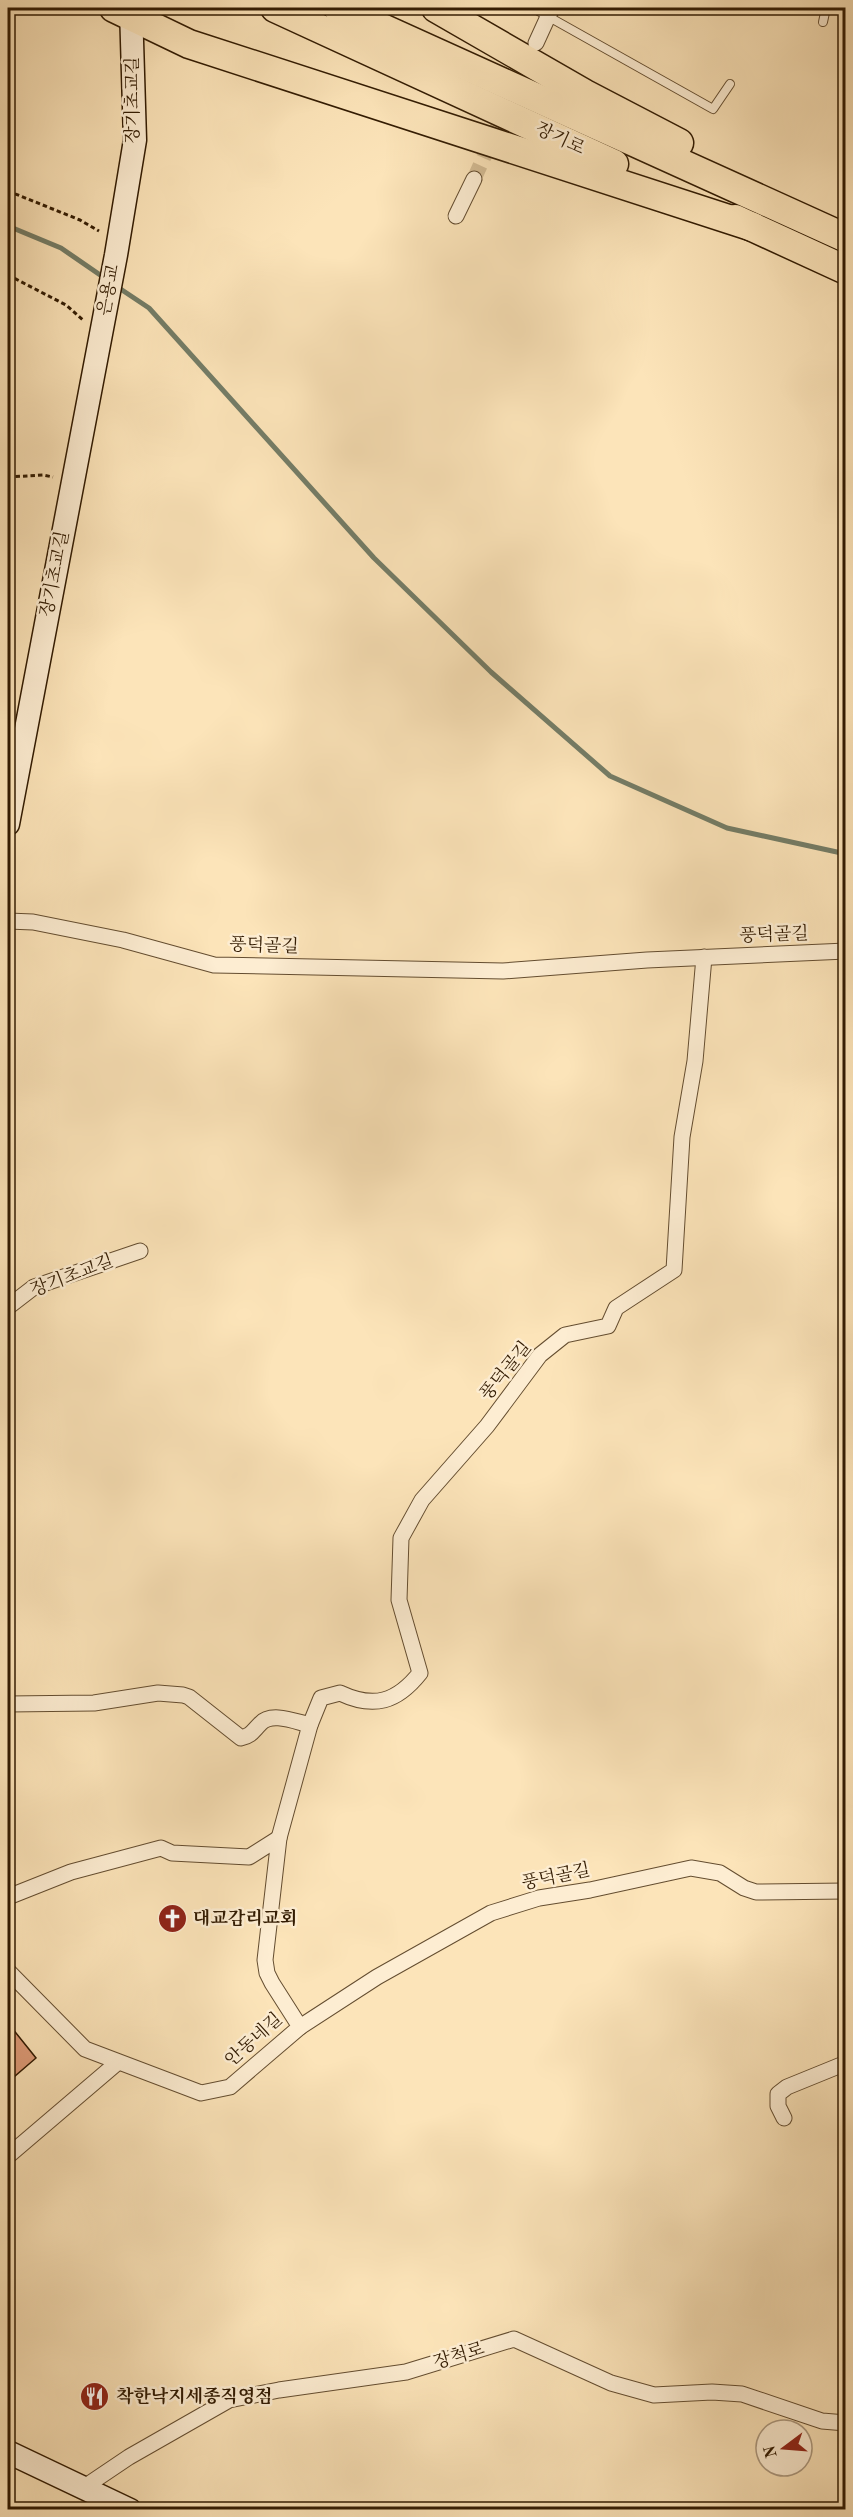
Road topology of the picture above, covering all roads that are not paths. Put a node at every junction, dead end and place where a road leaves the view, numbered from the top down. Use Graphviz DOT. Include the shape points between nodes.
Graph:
graph roads {
  1 [pos="275,8"];
  2 [pos="338,8"];
  3 [pos="436,8"];
  4 [pos="533,8"];
  5 [pos="826,8"];
  6 [pos="126,11"];
  7 [pos="550,12"];
  8 [pos="823,22"];
  9 [pos="536,43"];
  10 [pos="730,84"];
  11 [pos="474,179"];
  12 [pos="796,214"];
  13 [pos="456,216"];
  14 [pos="753,227"];
  15 [pos="846,238"];
  16 [pos="117,248"];
  17 [pos="846,270"];
  18 [pos="101,330"];
  19 [pos="8,824"];
  20 [pos="8,921"];
  21 [pos="846,951"];
  22 [pos="704,957"];
  23 [pos="140,1251"];
  24 [pos="8,1307"];
  25 [pos="8,1704"];
  26 [pos="310,1725"];
  27 [pos="279,1838"];
  28 [pos="846,1891"];
  29 [pos="8,1897"];
  30 [pos="8,1971"];
  31 [pos="300,2027"];
  32 [pos="117,2062"];
  33 [pos="846,2063"];
  34 [pos="784,2118"];
  35 [pos="8,2156"];
  36 [pos="846,2423"];
  37 [pos="8,2452"];
  38 [pos="82,2488"];
  39 [pos="130,2510"];
  1 -- 14 [label="highway, 장기로"];
  2 -- 12 [label="highway, 장기로"];
  3 -- 12 [label="highway" via="585,94 686,146"];
  4 -- 7 [label="lane"];
  5 -- 8 [label="lane"];
  6 -- 14 [label="highway" via="189,44"];
  6 -- 16 [label="main road, 장기초교길" via="135,140"];
  7 -- 9 [label="street"];
  7 -- 10 [label="lane" via="713,109"];
  11 -- 13 [label="street"];
  12 -- 15 [label="highway, 장기로"];
  14 -- 17 [label="highway, 장기로"];
  16 -- 18 [label="main road, 은용교"];
  18 -- 19 [label="main road, 장기초교길"];
  20 -- 22 [label="street, 풍덕골길" via="33,922 123,940 214,964 503,971"];
  21 -- 22 [label="street, 풍덕골길"];
  22 -- 26 [label="street, 풍덕골길" via="695,1061 682,1137 674,1270 616,1308 608,1326 566,1335 540,1355 487,1426 422,1500 401,1538 399,1600 420,1673 407,1689 374,1703 340,1693 321,1698"];
  23 -- 24 [label="street, 장기초교길" via="34,1287"];
  25 -- 26 [label="street" via="94,1703 176,1694 189,1697 241,1738 254,1733 265,1719 272,1717"];
  26 -- 27 [label="street, 안동네길"];
  27 -- 29 [label="street" via="249,1857 172,1853 161,1848 71,1872"];
  27 -- 31 [label="street, 안동네길" via="265,1960 272,1983"];
  28 -- 31 [label="street, 풍덕골길" via="756,1892 720,1873 691,1868 539,1898 492,1912 377,1977"];
  30 -- 32 [label="street, 안동네길" via="85,2049"];
  31 -- 32 [label="street, 안동네길" via="230,2088 215,2091 201,2093"];
  32 -- 35 [label="street"];
  33 -- 34 [label="street" via="778,2094"];
  36 -- 38 [label="street, 장척로" via="822,2421 742,2394 654,2395 611,2384 514,2339 406,2372 229,2400"];
  37 -- 38 [label="main road"];
  38 -- 39 [label="main road"];
}
